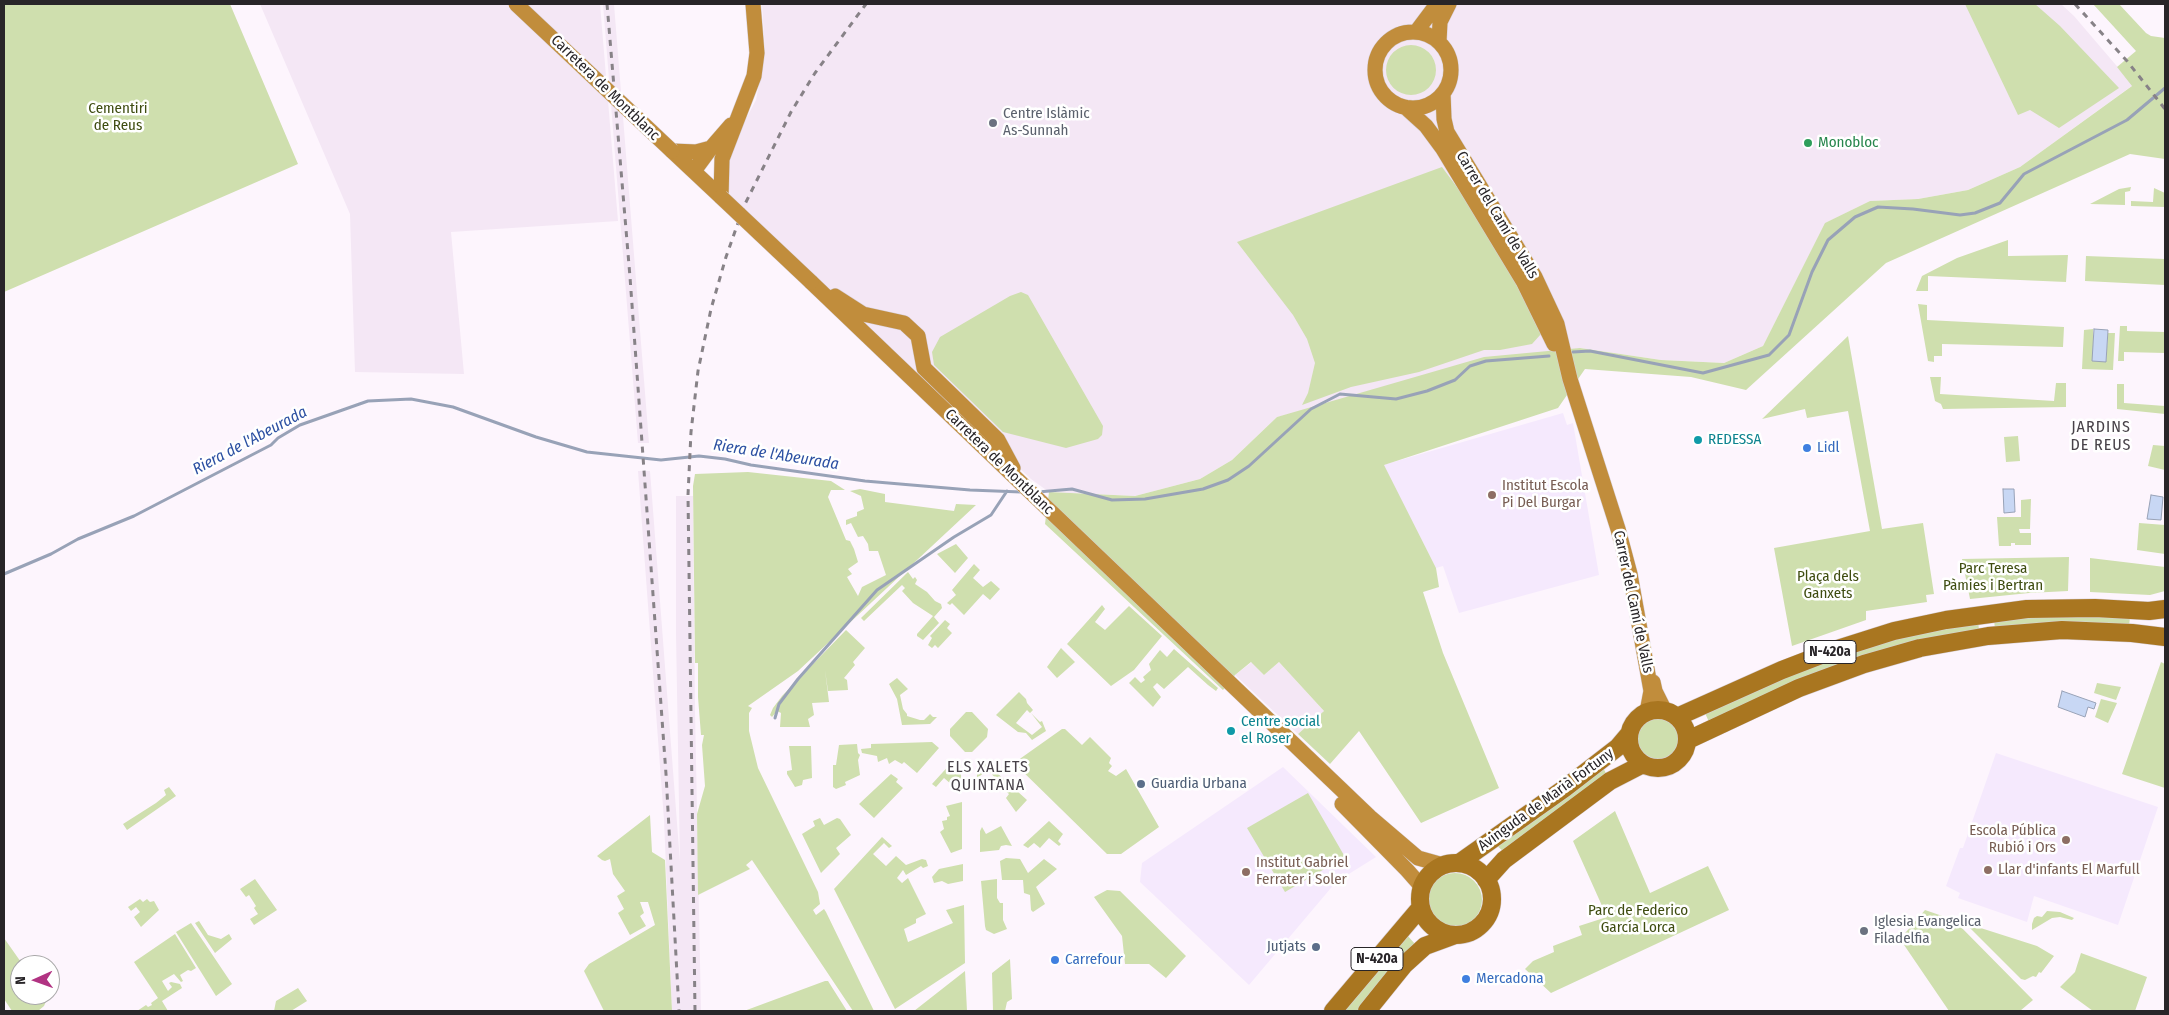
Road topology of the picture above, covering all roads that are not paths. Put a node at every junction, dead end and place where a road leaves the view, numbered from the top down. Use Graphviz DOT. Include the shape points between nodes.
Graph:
graph roads {
  1 [pos="516,4"];
  2 [pos="754,4"];
  3 [pos="1437,4"];
  4 [pos="1450,4"];
  5 [pos="1416,32"];
  6 [pos="1439,42"];
  7 [pos="1443,93"];
  8 [pos="1405,107"];
  9 [pos="737,118"];
  10 [pos="1446,143"];
  11 [pos="711,148"];
  12 [pos="672,151"];
  13 [pos="722,159"];
  14 [pos="696,173"];
  15 [pos="721,197"];
  16 [pos="1500,241"];
  17 [pos="811,282"];
  18 [pos="1554,316"];
  19 [pos="1570,379"];
  20 [pos="1021,482"];
  21 [pos="2165,609"];
  22 [pos="2165,621"];
  23 [pos="2165,629"];
  24 [pos="2165,637"];
  25 [pos="1653,691"];
  26 [pos="1647,712"];
  27 [pos="1671,714"];
  28 [pos="1629,734"];
  29 [pos="1688,740"];
  30 [pos="1300,749"];
  31 [pos="1643,764"];
  32 [pos="1451,864"];
  33 [pos="1486,880"];
  34 [pos="1422,887"];
  35 [pos="1421,907"];
  36 [pos="1455,935"];
  37 [pos="1333,1011"];
  38 [pos="1368,1011"];
  1 -- 12 [label="street, Carretera de Montblanc, bridge"];
  2 -- 9 [label="street" via="754,76"];
  3 -- 5 [label="street"];
  4 -- 6 [label="street" via="1440,19"];
  5 -- 6 [label="street"];
  5 -- 8 [label="street" via="1392,38 1380,51 1376,64 1376,80 1383,94"];
  6 -- 7 [label="street" via="1451,67 1450,80"];
  7 -- 8 [label="street" via="1426,106"];
  7 -- 10 [label="street"];
  8 -- 10 [label="street"];
  9 -- 11 [label="street"];
  9 -- 13 [label="street"];
  10 -- 16 [label="street, Carrer del Camí de Valls"];
  10 -- 18 [label="street, Carrer del Camí de Valls" via="1530,268"];
  11 -- 12 [label="street" via="696,152"];
  11 -- 14 [label="street"];
  12 -- 14 [label="street, Carretera de Montblanc"];
  13 -- 14 [label="street"];
  13 -- 15 [label="street"];
  14 -- 15 [label="street, Carretera de Montblanc"];
  15 -- 17 [label="street, Carretera de Montblanc, bridge"];
  16 -- 18 [label="street" via="1545,315"];
  16 -- 19 [label="street, Carrer del Camí de Valls" via="1544,320"];
  17 -- 20 [label="street, Carretera de Montblanc"];
  17 -- 20 [label="street" via="863,314 904,323 918,336 924,368 998,440"];
  18 -- 19 [label="street, Carrer del Camí de Valls"];
  19 -- 25 [label="street, Carrer del Camí de Valls" via="1636,585"];
  20 -- 30 [label="street, Carretera de Montblanc"];
  21 -- 27 [label="main road, N-420a" via="2027,609 1920,625 1834,650"];
  22 -- 23 [label="main road"];
  24 -- 29 [label="main road, N-420a" via="2062,630 1988,636 1920,648 1799,688"];
  25 -- 26 [label="street, Carrer del Camí de Valls"];
  25 -- 27 [label="street, Carrer del Camí de Valls"];
  26 -- 27 [label="main road, N-420a"];
  26 -- 28 [label="main road" via="1636,720"];
  27 -- 29 [label="main road" via="1686,731"];
  28 -- 31 [label="main road" via="1632,753"];
  28 -- 32 [label="main road, Avinguda de Marià Fortuny" via="1618,747 1564,788"];
  29 -- 31 [label="main road" via="1676,762 1659,769"];
  30 -- 32 [label="street" via="1418,858"];
  30 -- 34 [label="street" via="1331,794"];
  31 -- 33 [label="main road" via="1610,780 1504,860"];
  32 -- 33 [label="main road" via="1472,866"];
  32 -- 34 [label="main road" via="1428,876"];
  33 -- 36 [label="main road, N-420a" via="1492,896 1486,920 1467,934"];
  34 -- 35 [label="main road"];
  35 -- 36 [label="main road" via="1430,924 1443,933"];
  35 -- 37 [label="main road, N-420a"];
  36 -- 38 [label="main road, N-420a" via="1425,946 1404,965"];
}
